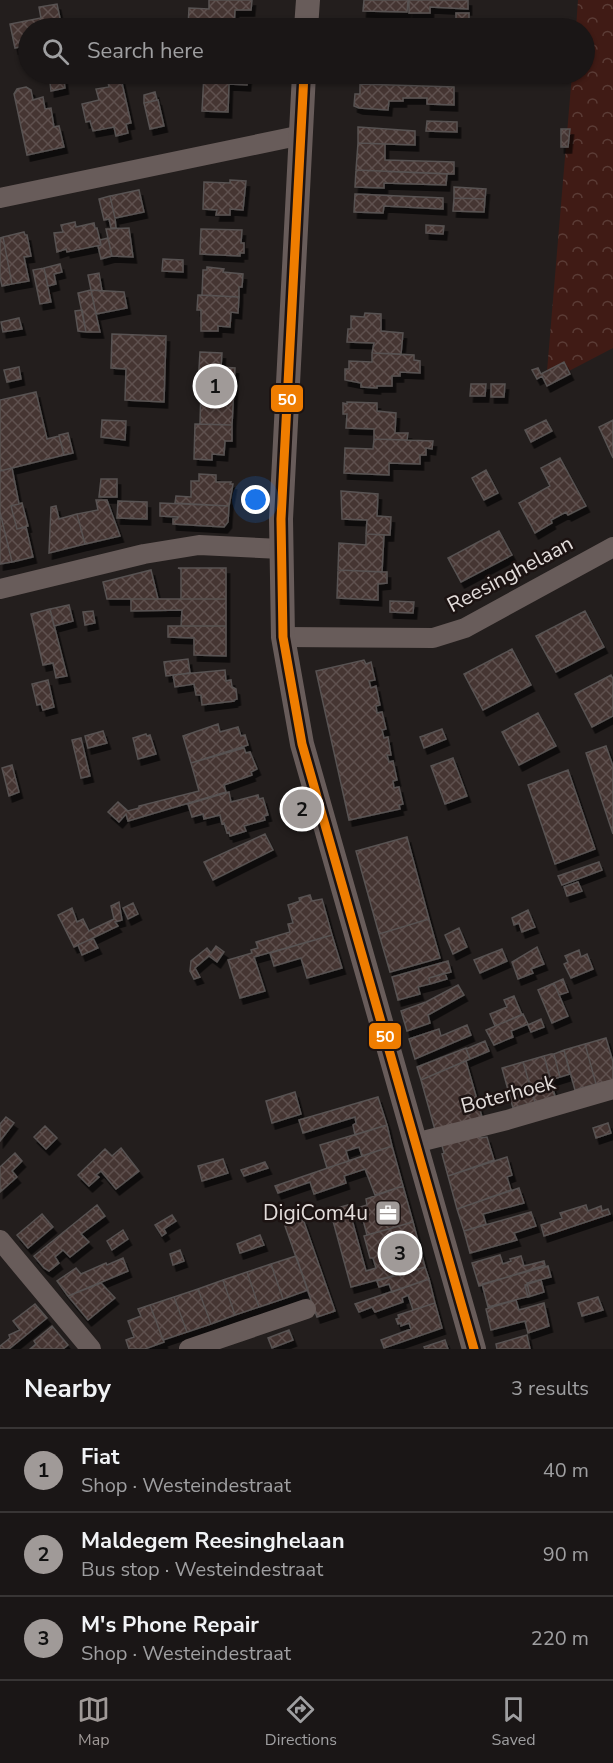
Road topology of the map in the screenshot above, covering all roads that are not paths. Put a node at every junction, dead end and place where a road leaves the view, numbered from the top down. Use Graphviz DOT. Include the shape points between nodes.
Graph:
graph roads {
  1 [pos="308,0"];
  2 [pos="307,18"];
  3 [pos="304,84"];
  4 [pos="302,135"];
  5 [pos="0,198"];
  6 [pos="613,547"];
  7 [pos="280,549"];
  8 [pos="0,589"];
  9 [pos="283,638"];
  10 [pos="613,1089"];
  11 [pos="415,1143"];
  12 [pos="0,1240"];
  13 [pos="306,1309"];
  14 [pos="91,1349"];
  15 [pos="189,1349"];
  16 [pos="474,1349"];
  1 -- 2 [label="street"];
  3 -- 4 [label="street"];
  4 -- 5 [label="street"];
  4 -- 7 [label="street"];
  6 -- 9 [label="street, Reesinghelaan" via="465,628 433,638"];
  7 -- 8 [label="street" via="199,545 144,554"];
  7 -- 9 [label="street"];
  9 -- 11 [label="street" via="302,744"];
  10 -- 11 [label="street, Boterhoek"];
  11 -- 16 [label="street"];
  12 -- 14 [label="street"];
  13 -- 15 [label="street"];
}
